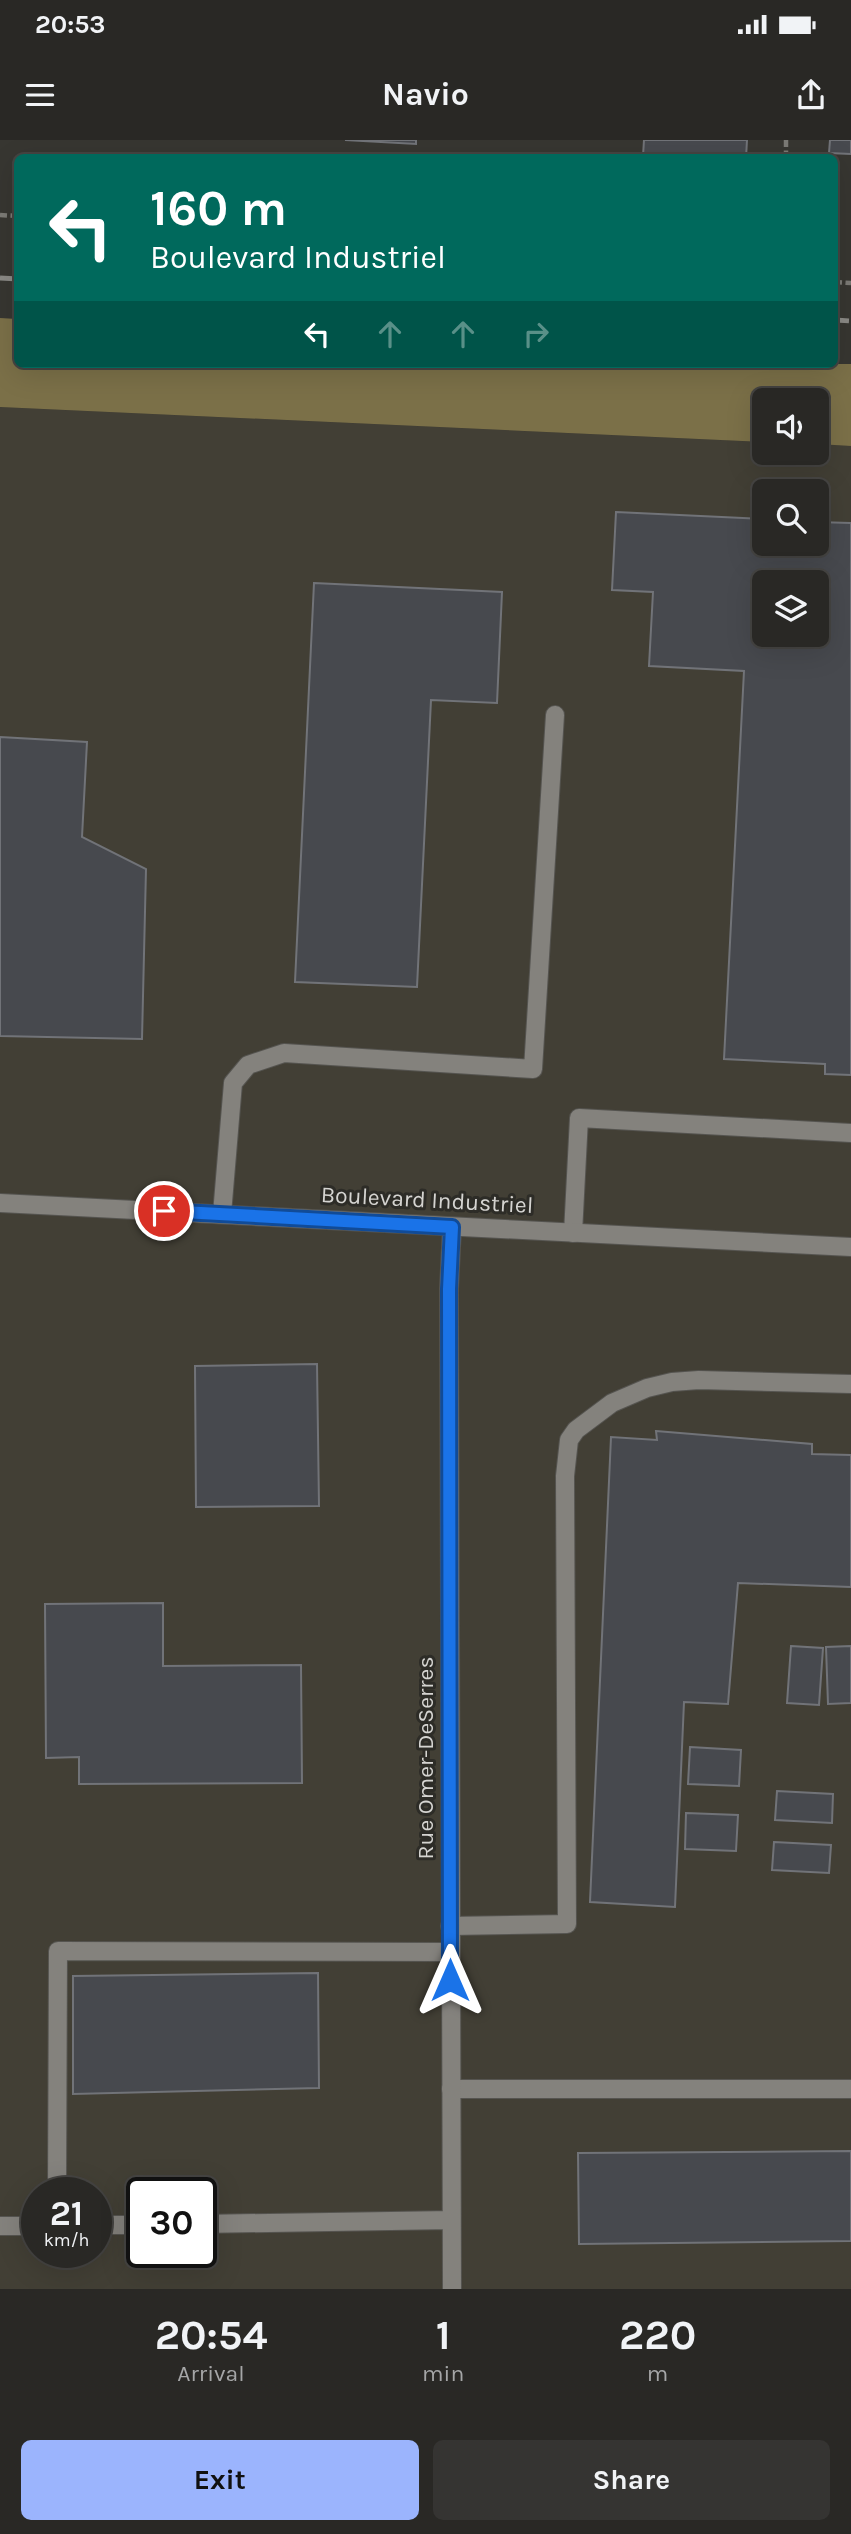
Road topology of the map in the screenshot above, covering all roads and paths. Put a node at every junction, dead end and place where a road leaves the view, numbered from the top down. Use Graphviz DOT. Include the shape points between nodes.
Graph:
graph roads {
  1 [pos="555,715"];
  2 [pos="851,1133"];
  3 [pos="0,1203"];
  4 [pos="222,1214"];
  5 [pos="452,1227"];
  6 [pos="573,1233"];
  7 [pos="851,1247"];
  8 [pos="851,1384"];
  9 [pos="450,1926"];
  10 [pos="450,1952"];
  11 [pos="451,2089"];
  12 [pos="851,2089"];
  13 [pos="57,2177"];
  14 [pos="451,2220"];
  15 [pos="217,2224"];
  16 [pos="0,2226"];
  17 [pos="21,2226"];
  18 [pos="452,2289"];
  1 -- 4 [label="street" via="533,1069 284,1053 257,1059 239,1074 230,1093"];
  2 -- 6 [label="street" via="579,1118"];
  3 -- 4 [label="street, Boulevard Industriel"];
  4 -- 5 [label="street, Boulevard Industriel"];
  5 -- 6 [label="street, Boulevard Industriel"];
  5 -- 9 [label="street, Rue Omer-DeSerres"];
  6 -- 7 [label="street, Boulevard Industriel"];
  8 -- 9 [label="street" via="671,1382 612,1403 576,1430 569,1440 565,1476 567,1924"];
  9 -- 10 [label="street, Rue Omer-DeSerres"];
  10 -- 11 [label="street, Rue Omer-DeSerres"];
  10 -- 13 [label="street" via="58,1951"];
  11 -- 12 [label="street"];
  11 -- 14 [label="street, Rue Omer-DeSerres"];
  14 -- 15 [label="street"];
  14 -- 18 [label="street, Rue Omer-DeSerres"];
  16 -- 17 [label="street"];
}
